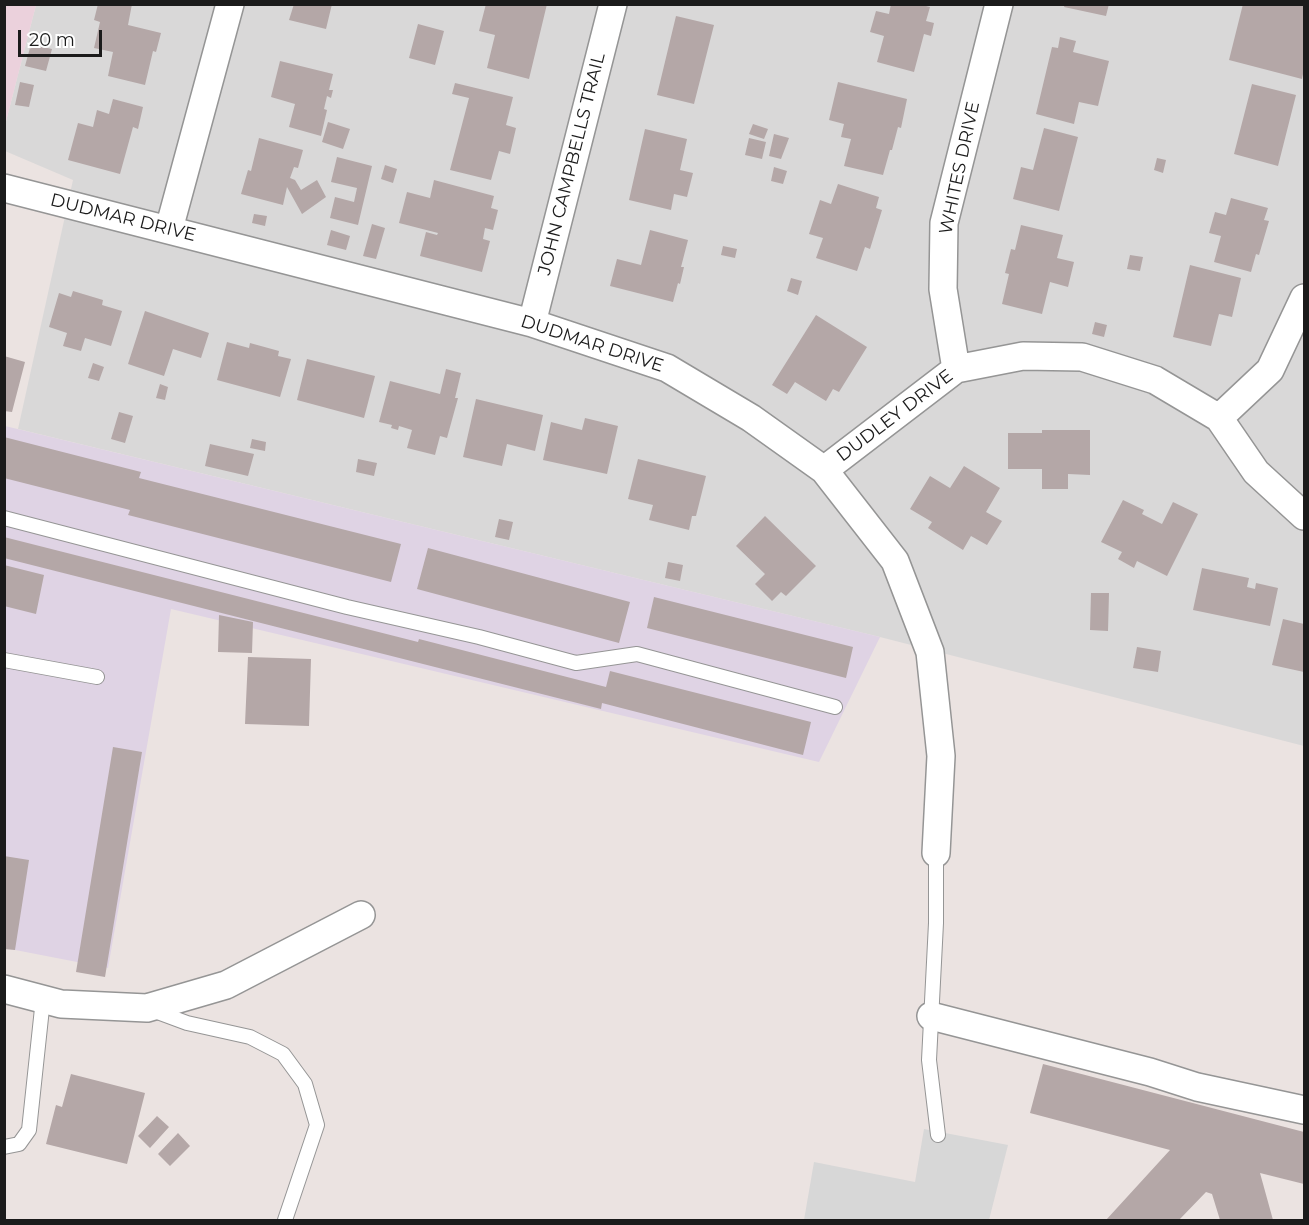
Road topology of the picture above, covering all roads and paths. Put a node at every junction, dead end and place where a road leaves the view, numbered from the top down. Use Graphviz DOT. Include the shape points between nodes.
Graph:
graph roads {
  1 [pos="230,4"];
  2 [pos="613,4"];
  3 [pos="999,4"];
  4 [pos="4,188"];
  5 [pos="169,229"];
  6 [pos="1305,298"];
  7 [pos="532,323"];
  8 [pos="956,369"];
  9 [pos="1219,418"];
  10 [pos="824,470"];
  11 [pos="1305,516"];
  12 [pos="4,518"];
  13 [pos="4,660"];
  14 [pos="97,677"];
  15 [pos="835,707"];
  16 [pos="936,854"];
  17 [pos="361,915"];
  18 [pos="4,989"];
  19 [pos="43,999"];
  20 [pos="147,1008"];
  21 [pos="932,1016"];
  22 [pos="1305,1110"];
  23 [pos="938,1135"];
  24 [pos="4,1147"];
  25 [pos="285,1221"];
  1 -- 5 [label="street"];
  2 -- 7 [label="street, JOHN CAMPBELLS TRAIL"];
  3 -- 8 [label="street, WHITES DRIVE" via="944,223 943,289"];
  4 -- 5 [label="street, DUDMAR DRIVE"];
  5 -- 7 [label="street, DUDMAR DRIVE"];
  6 -- 9 [label="street" via="1270,370"];
  7 -- 10 [label="street, DUDMAR DRIVE" via="667,368 751,418"];
  8 -- 9 [label="street, DUDLEY DRIVE" via="1023,356 1082,357 1155,380"];
  8 -- 10 [label="street, DUDLEY DRIVE"];
  9 -- 11 [label="street, DUDLEY DRIVE" via="1256,472"];
  10 -- 16 [label="street, DUDMAR DRIVE" via="895,561 930,652 940,756"];
  12 -- 15 [label="lane" via="346,608 576,663 637,654"];
  13 -- 14 [label="lane"];
  16 -- 21 [label="lane"];
  17 -- 20 [label="street" via="226,985"];
  18 -- 19 [label="street"];
  19 -- 20 [label="street" via="61,1004"];
  19 -- 24 [label="lane" via="29,1130 19,1144"];
  20 -- 25 [label="lane" via="187,1023 250,1037 283,1054 305,1084 317,1125"];
  21 -- 22 [label="street" via="1197,1087"];
  21 -- 23 [label="lane" via="929,1060"];
}
